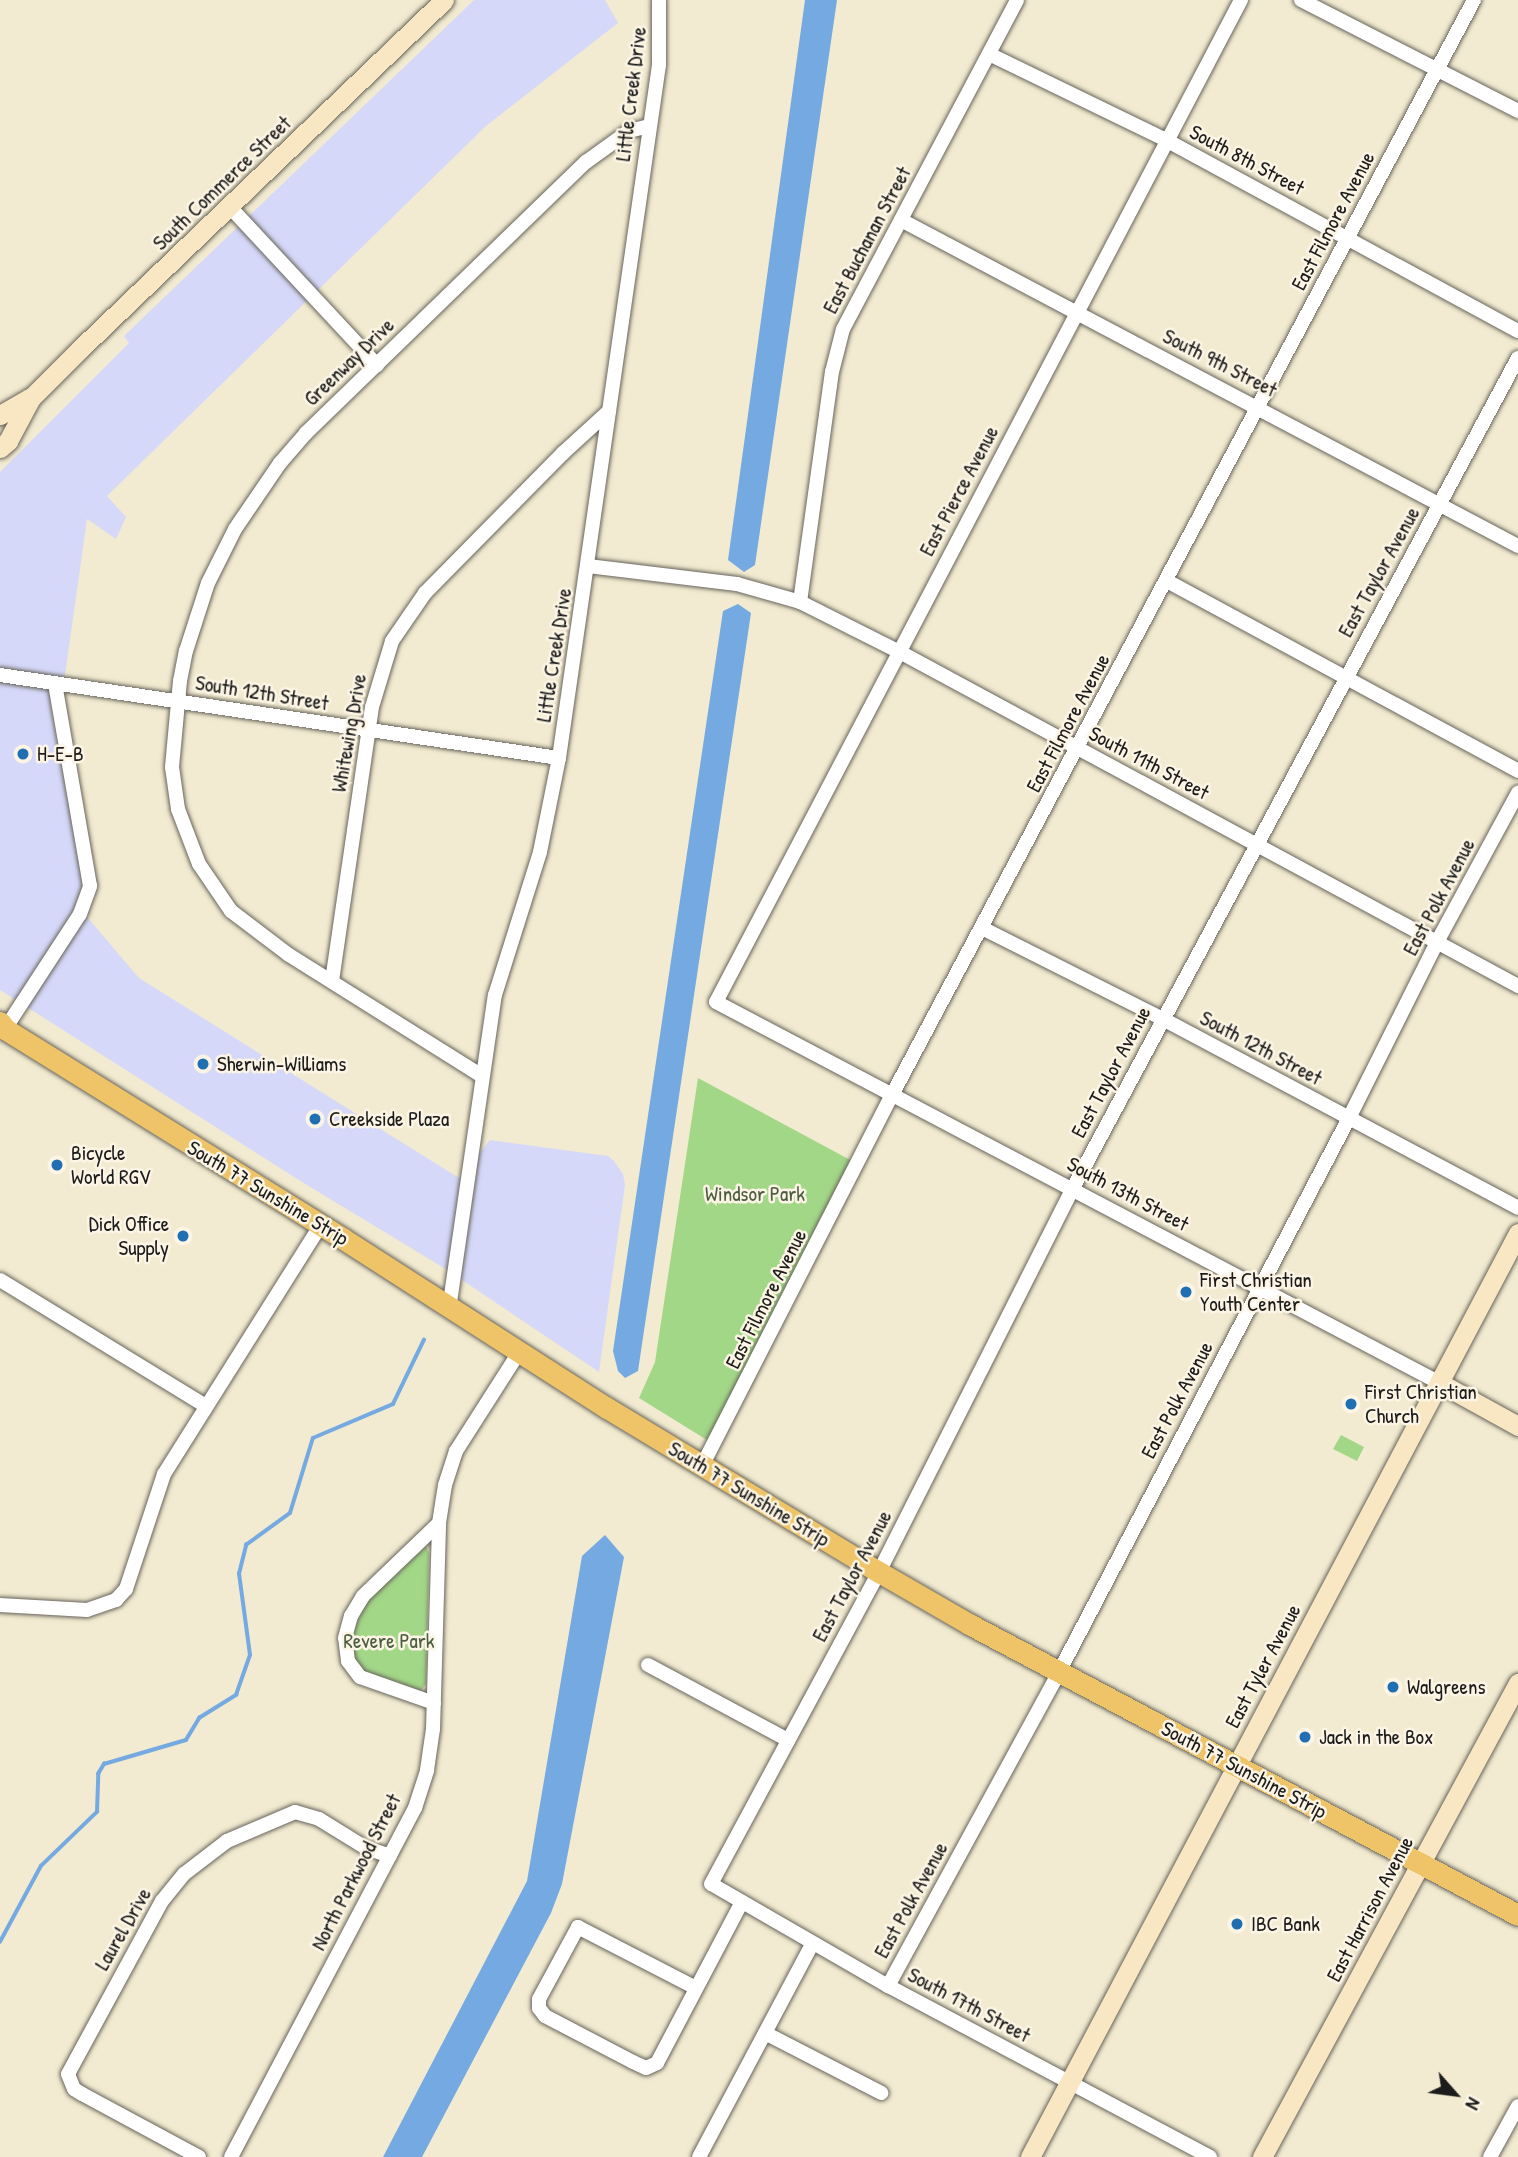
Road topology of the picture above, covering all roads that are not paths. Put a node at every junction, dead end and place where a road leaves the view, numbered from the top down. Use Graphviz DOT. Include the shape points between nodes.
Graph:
graph roads {
  1 [pos="444,0"];
  2 [pos="659,0"];
  3 [pos="1017,0"];
  4 [pos="1241,0"];
  5 [pos="1301,0"];
  6 [pos="1474,0"];
  7 [pos="989,54"];
  8 [pos="1437,70"];
  9 [pos="1518,111"];
  10 [pos="649,126"];
  11 [pos="1166,140"];
  12 [pos="230,207"];
  13 [pos="901,220"];
  14 [pos="1348,238"];
  15 [pos="1076,313"];
  16 [pos="1518,331"];
  17 [pos="1518,358"];
  18 [pos="377,365"];
  19 [pos="31,398"];
  20 [pos="1258,407"];
  21 [pos="609,411"];
  22 [pos="0,415"];
  23 [pos="0,448"];
  24 [pos="1440,505"];
  25 [pos="1518,546"];
  26 [pos="588,566"];
  27 [pos="1167,581"];
  28 [pos="800,602"];
  29 [pos="898,651"];
  30 [pos="0,675"];
  31 [pos="1345,676"];
  32 [pos="55,683"];
  33 [pos="177,701"];
  34 [pos="369,730"];
  35 [pos="1078,749"];
  36 [pos="559,758"];
  37 [pos="1518,771"];
  38 [pos="1518,793"];
  39 [pos="1256,844"];
  40 [pos="982,928"];
  41 [pos="1437,942"];
  42 [pos="332,981"];
  43 [pos="1518,986"];
  44 [pos="716,1002"];
  45 [pos="1163,1019"];
  46 [pos="2,1027"];
  47 [pos="482,1076"];
  48 [pos="892,1095"];
  49 [pos="1349,1118"];
  50 [pos="1072,1190"];
  51 [pos="1518,1208"];
  52 [pos="321,1225"];
  53 [pos="1518,1233"];
  54 [pos="0,1280"];
  55 [pos="1259,1289"];
  56 [pos="449,1309"];
  57 [pos="520,1352"];
  58 [pos="1440,1383"];
  59 [pos="206,1406"];
  60 [pos="1518,1426"];
  61 [pos="702,1466"];
  62 [pos="439,1523"];
  63 [pos="879,1572"];
  64 [pos="0,1605"];
  65 [pos="648,1665"];
  66 [pos="1059,1672"];
  67 [pos="1518,1683"];
  68 [pos="434,1703"];
  69 [pos="788,1740"];
  70 [pos="1236,1765"];
  71 [pos="390,1856"];
  72 [pos="1421,1864"];
  73 [pos="711,1884"];
  74 [pos="742,1902"];
  75 [pos="1518,1914"];
  76 [pos="813,1943"];
  77 [pos="888,1986"];
  78 [pos="696,1988"];
  79 [pos="765,2033"];
  80 [pos="1070,2082"];
  81 [pos="881,2093"];
  82 [pos="1518,2106"];
  83 [pos="199,2157"];
  84 [pos="231,2157"];
  85 [pos="699,2157"];
  86 [pos="1030,2157"];
  87 [pos="1210,2157"];
  88 [pos="1262,2157"];
  89 [pos="1490,2157"];
  1 -- 12 [label="main road, South Commerce Street"];
  2 -- 10 [label="street, Little Creek Drive" via="661,45"];
  3 -- 7 [label="street, East Buchanan Street"];
  4 -- 11 [label="street, East Pierce Avenue"];
  5 -- 8 [label="street"];
  6 -- 8 [label="street, East Filmore Avenue"];
  7 -- 11 [label="street, South 8th Street"];
  7 -- 13 [label="street, East Buchanan Street"];
  8 -- 9 [label="street"];
  8 -- 14 [label="street, East Filmore Avenue"];
  10 -- 18 [label="street, Greenway Drive" via="629,131 586,162"];
  10 -- 21 [label="street, Little Creek Drive"];
  11 -- 14 [label="street, South 8th Street"];
  11 -- 15 [label="street, East Pierce Avenue"];
  12 -- 18 [label="street"];
  12 -- 19 [label="main road, South Commerce Street"];
  13 -- 15 [label="street, South 9th Street"];
  13 -- 28 [label="street, East Buchanan Street" via="843,329 832,372"];
  14 -- 16 [label="street, South 8th Street"];
  14 -- 20 [label="street, East Filmore Avenue"];
  15 -- 20 [label="street, South 9th Street"];
  15 -- 29 [label="street, East Pierce Avenue"];
  17 -- 24 [label="street, East Taylor Avenue"];
  18 -- 33 [label="street, Greenway Drive" via="288,453 235,530 208,583 186,651"];
  19 -- 22 [label="main road, South Commerce Street"];
  19 -- 23 [label="main road, South Commerce Street"];
  20 -- 24 [label="street, South 9th Street"];
  20 -- 27 [label="street, East Filmore Avenue"];
  21 -- 26 [label="street, Little Creek Drive"];
  21 -- 34 [label="street, Whitewing Drive" via="482,533 411,609 385,658"];
  24 -- 25 [label="street, South 9th Street"];
  24 -- 31 [label="street, East Taylor Avenue"];
  26 -- 28 [label="street, South 11th Street" via="737,584"];
  26 -- 36 [label="street, Little Creek Drive"];
  27 -- 31 [label="street"];
  27 -- 35 [label="street, East Filmore Avenue"];
  28 -- 29 [label="street, South 11th Street"];
  29 -- 35 [label="street, South 11th Street"];
  29 -- 44 [label="street, East Pierce Avenue"];
  30 -- 32 [label="street, South 12th Street"];
  31 -- 37 [label="street"];
  31 -- 39 [label="street, East Taylor Avenue"];
  32 -- 33 [label="street, South 12th Street"];
  32 -- 46 [label="street" via="90,886 80,914"];
  33 -- 34 [label="street, South 12th Street"];
  33 -- 42 [label="street, Greenway Drive" via="172,766 175,792 200,864 231,911"];
  34 -- 36 [label="street, South 12th Street"];
  34 -- 42 [label="street, Whitewing Drive"];
  35 -- 39 [label="street, South 11th Street"];
  35 -- 40 [label="street, East Filmore Avenue"];
  36 -- 47 [label="street, Little Creek Drive" via="540,852 495,995"];
  38 -- 41 [label="street, East Polk Avenue"];
  39 -- 41 [label="street, South 11th Street"];
  39 -- 45 [label="street, East Taylor Avenue"];
  40 -- 45 [label="street, South 12th Street"];
  40 -- 48 [label="street, East Filmore Avenue"];
  41 -- 43 [label="street, South 11th Street"];
  41 -- 49 [label="street, East Polk Avenue"];
  42 -- 47 [label="street, Greenway Drive"];
  44 -- 48 [label="street, South 13th Street"];
  45 -- 49 [label="street, South 12th Street"];
  45 -- 50 [label="street, East Taylor Avenue"];
  46 -- 52 [label="main road, South 77 Sunshine Strip"];
  47 -- 56 [label="street, Little Creek Drive"];
  48 -- 50 [label="street, South 13th Street"];
  48 -- 61 [label="street, East Filmore Avenue"];
  49 -- 51 [label="street, South 12th Street"];
  49 -- 55 [label="street, East Polk Avenue"];
  50 -- 55 [label="street, South 13th Street"];
  50 -- 63 [label="street, East Taylor Avenue"];
  52 -- 56 [label="main road, South 77 Sunshine Strip"];
  52 -- 59 [label="street"];
  53 -- 58 [label="main road, East Tyler Avenue"];
  54 -- 59 [label="street"];
  55 -- 58 [label="street, South 13th Street"];
  55 -- 66 [label="street, East Polk Avenue"];
  56 -- 57 [label="main road, South 77 Sunshine Strip"];
  57 -- 61 [label="main road, South 77 Sunshine Strip"];
  57 -- 62 [label="street, North Parkwood Street" via="456,1451"];
  58 -- 60 [label="main road, South 13th Street"];
  58 -- 70 [label="main road, East Tyler Avenue"];
  59 -- 64 [label="street" via="164,1474 133,1574 116,1600 87,1610"];
  61 -- 63 [label="main road, South 77 Sunshine Strip"];
  62 -- 68 [label="street, North Parkwood Street"];
  62 -- 68 [label="street" via="363,1597 345,1638 348,1661 360,1676"];
  63 -- 66 [label="main road, South 77 Sunshine Strip"];
  63 -- 69 [label="street, East Taylor Avenue"];
  65 -- 69 [label="street"];
  66 -- 70 [label="main road, South 77 Sunshine Strip"];
  66 -- 77 [label="street, East Polk Avenue"];
  67 -- 72 [label="main road, East Harrison Avenue"];
  68 -- 71 [label="street, North Parkwood Street" via="427,1770 415,1808"];
  69 -- 73 [label="street, East Taylor Avenue"];
  70 -- 72 [label="main road, South 77 Sunshine Strip"];
  70 -- 80 [label="main road, East Tyler Avenue"];
  71 -- 83 [label="street, Laurel Drive" via="295,1812 227,1841 184,1874 162,1901 68,2074 82,2094"];
  71 -- 84 [label="street, North Parkwood Street"];
  72 -- 75 [label="main road, South 77 Sunshine Strip"];
  72 -- 88 [label="main road, East Harrison Avenue"];
  73 -- 74 [label="street, South 17th Street"];
  74 -- 76 [label="street, South 17th Street"];
  74 -- 78 [label="street"];
  76 -- 77 [label="street, South 17th Street"];
  76 -- 79 [label="street"];
  77 -- 80 [label="street, South 17th Street"];
  78 -- 78 [label="street" via="657,2063 646,2068 545,2016 539,2008 539,1999 578,1927"];
  79 -- 81 [label="street"];
  79 -- 85 [label="street"];
  80 -- 86 [label="main road, East Tyler Avenue"];
  80 -- 87 [label="street, South 17th Street"];
  82 -- 89 [label="street"];
}
